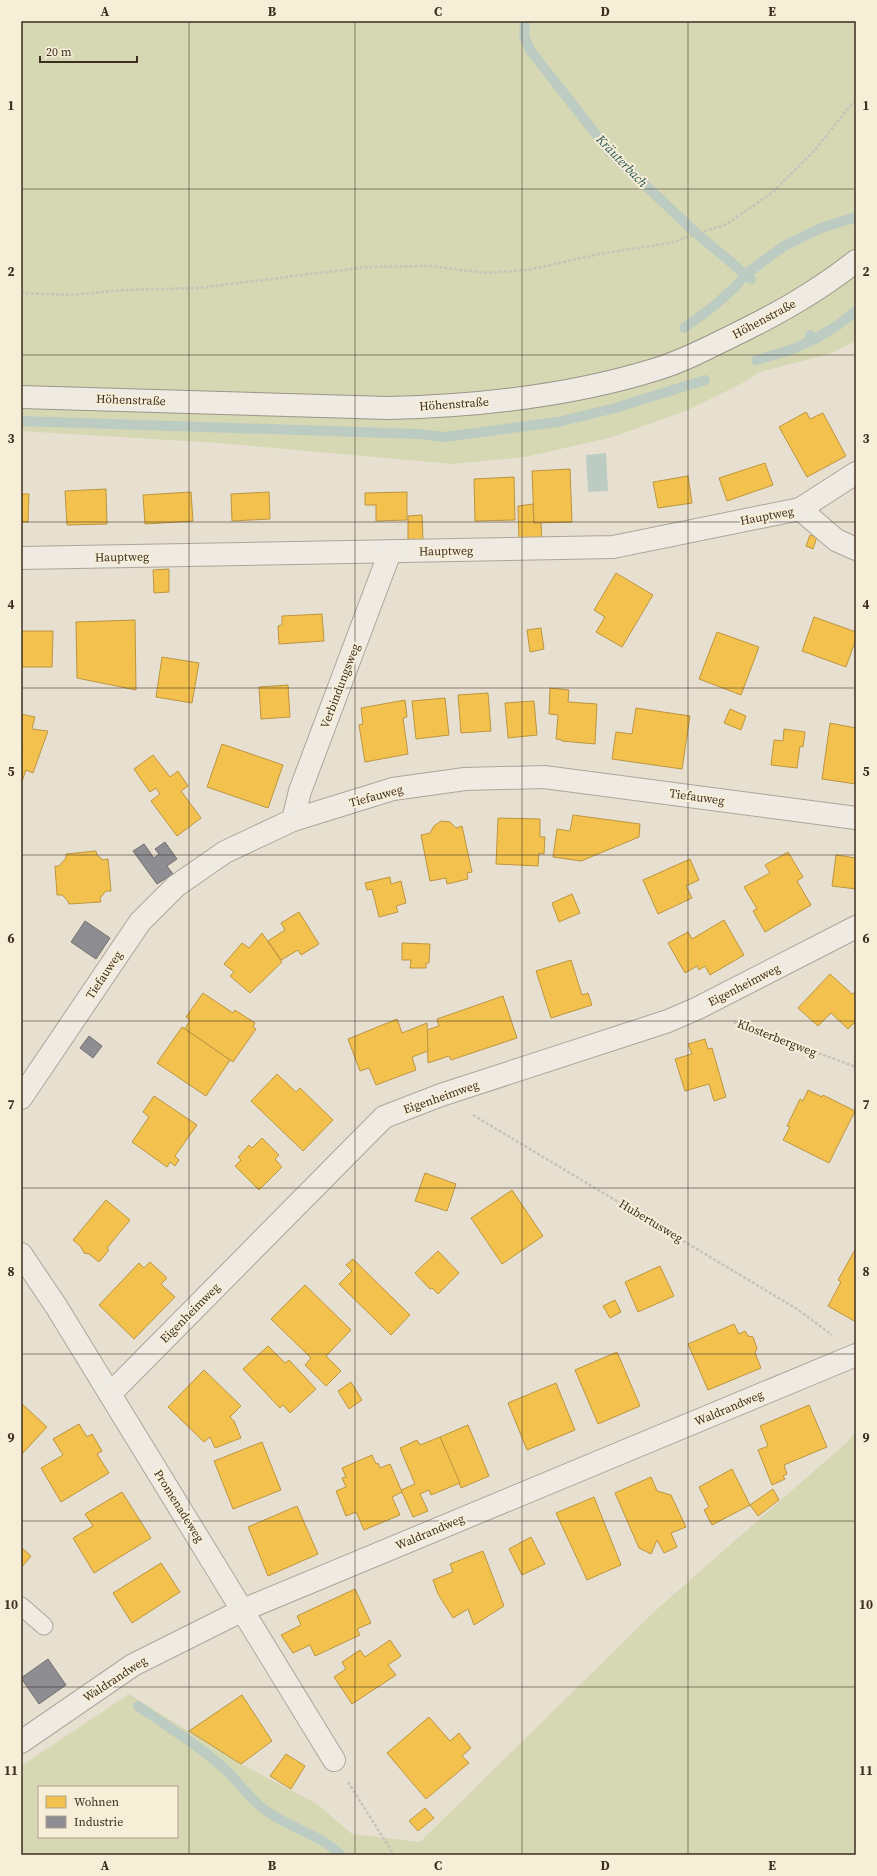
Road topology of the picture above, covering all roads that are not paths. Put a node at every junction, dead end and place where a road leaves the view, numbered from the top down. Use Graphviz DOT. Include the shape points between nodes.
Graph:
graph roads {
  1 [pos="856,261"];
  2 [pos="21,397"];
  3 [pos="856,473"];
  4 [pos="800,509"];
  5 [pos="856,549"];
  6 [pos="390,552"];
  7 [pos="21,558"];
  8 [pos="856,818"];
  9 [pos="293,820"];
  10 [pos="856,927"];
  11 [pos="21,1098"];
  12 [pos="21,1254"];
  13 [pos="856,1355"];
  14 [pos="110,1394"];
  15 [pos="21,1606"];
  16 [pos="242,1610"];
  17 [pos="44,1626"];
  18 [pos="21,1742"];
  19 [pos="334,1760"];
  1 -- 2 [label="street, Höhenstraße" via="779,314 705,349 658,369 611,382 550,393 441,407 388,408"];
  3 -- 4 [label="street, Hauptweg"];
  4 -- 5 [label="street" via="836,540"];
  4 -- 6 [label="street, Hauptweg" via="613,547"];
  6 -- 7 [label="street, Hauptweg"];
  6 -- 9 [label="street, Verbindungsweg" via="300,791"];
  8 -- 9 [label="street, Tiefauweg" via="544,777 465,779 393,789"];
  9 -- 11 [label="street, Tiefauweg" via="219,857 176,886 140,922"];
  10 -- 14 [label="street, Eigenheimweg" via="668,1022 384,1117"];
  12 -- 14 [label="street, Promenadeweg"];
  13 -- 16 [label="street, Waldrandweg"];
  14 -- 16 [label="street, Promenadeweg"];
  15 -- 17 [label="lane"];
  16 -- 18 [label="street, Waldrandweg" via="133,1665"];
  16 -- 19 [label="street, Promenadeweg"];
}
